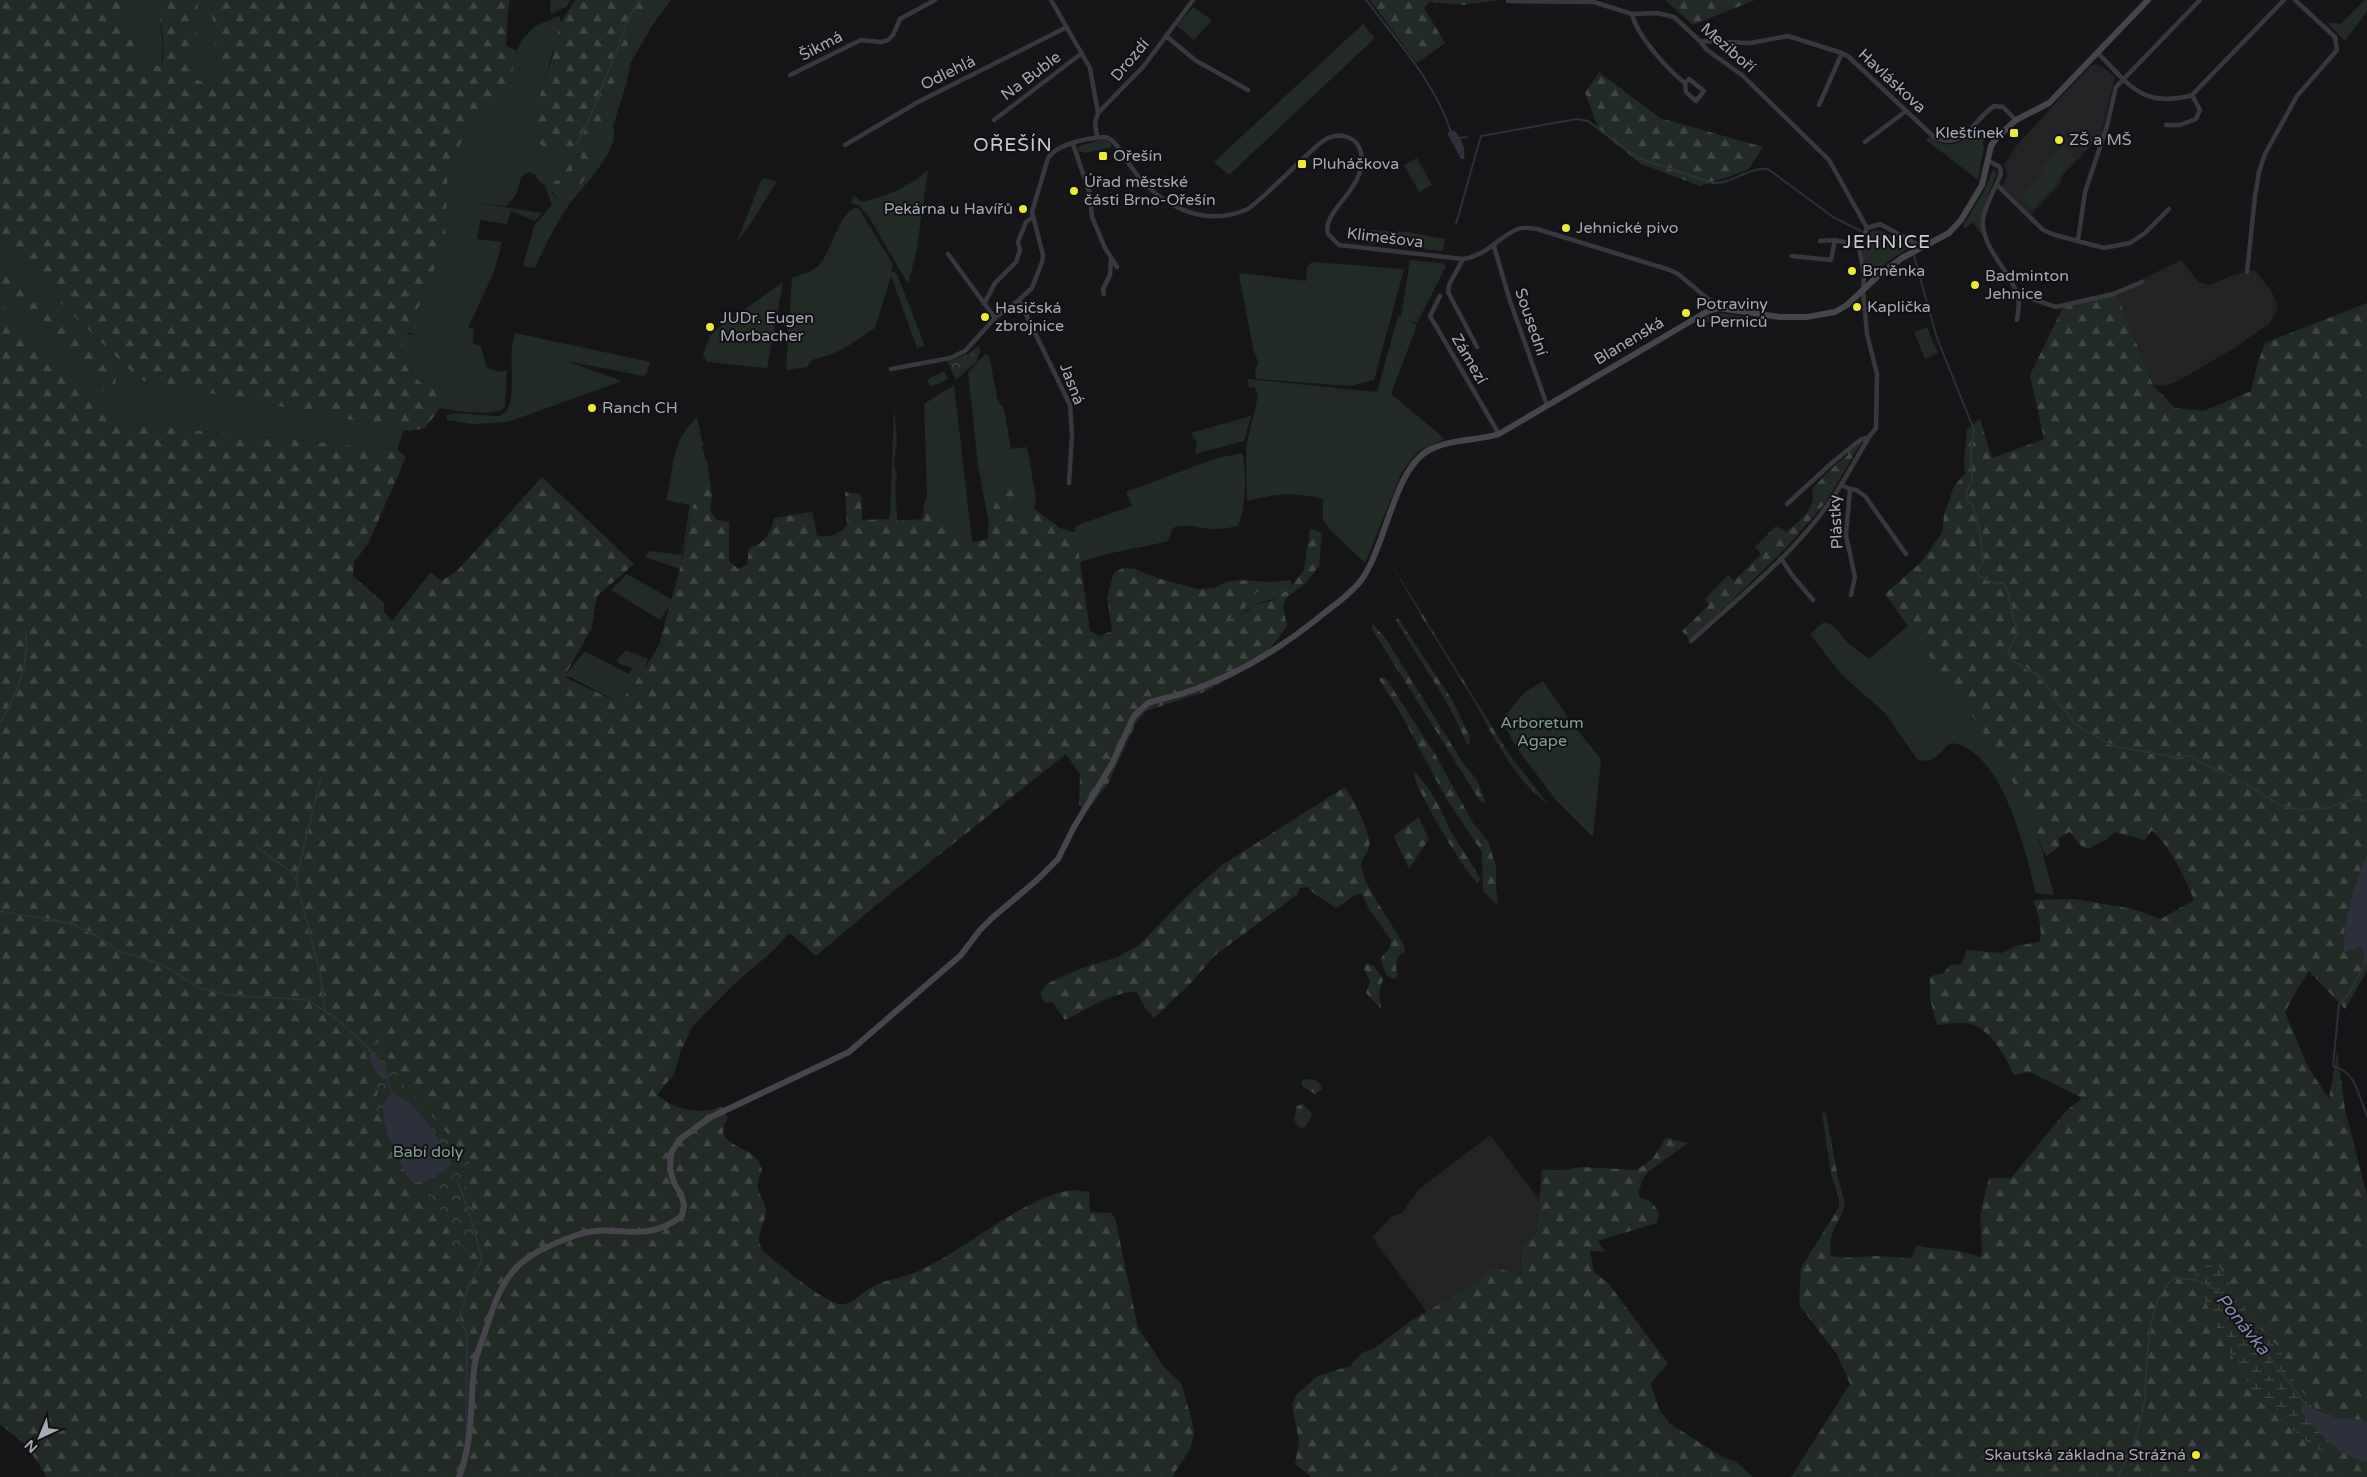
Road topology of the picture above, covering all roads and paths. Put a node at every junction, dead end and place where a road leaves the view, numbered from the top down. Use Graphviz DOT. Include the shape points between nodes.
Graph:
graph roads {
  1 [pos="935,0"];
  2 [pos="1050,0"];
  3 [pos="1193,0"];
  4 [pos="2148,0"];
  5 [pos="2200,0"];
  6 [pos="2284,0"];
  7 [pos="2294,0"];
  8 [pos="1508,1"];
  9 [pos="1632,14"];
  10 [pos="1065,28"];
  11 [pos="1166,36"];
  12 [pos="1700,41"];
  13 [pos="2097,52"];
  14 [pos="1082,53"];
  15 [pos="1842,53"];
  16 [pos="790,75"];
  17 [pos="2123,79"];
  18 [pos="1686,83"];
  19 [pos="1248,90"];
  20 [pos="2192,95"];
  21 [pos="1819,105"];
  22 [pos="1906,112"];
  23 [pos="1098,113"];
  24 [pos="994,120"];
  25 [pos="2016,120"];
  26 [pos="2166,125"];
  27 [pos="1097,138"];
  28 [pos="1865,142"];
  29 [pos="1073,144"];
  30 [pos="845,145"];
  31 [pos="1988,160"];
  32 [pos="1997,185"];
  33 [pos="2168,209"];
  34 [pos="1033,217"];
  35 [pos="1867,228"];
  36 [pos="1835,240"];
  37 [pos="2078,240"];
  38 [pos="1820,241"];
  39 [pos="1494,246"];
  40 [pos="1859,246"];
  41 [pos="1922,247"];
  42 [pos="948,254"];
  43 [pos="1792,256"];
  44 [pos="1111,258"];
  45 [pos="1463,259"];
  46 [pos="1117,267"];
  47 [pos="2247,272"];
  48 [pos="2142,282"];
  49 [pos="1863,290"];
  50 [pos="1104,294"];
  51 [pos="2017,294"];
  52 [pos="1440,296"];
  53 [pos="1019,300"];
  54 [pos="984,304"];
  55 [pos="1718,308"];
  56 [pos="995,318"];
  57 [pos="2018,320"];
  58 [pos="1477,348"];
  59 [pos="891,369"];
  60 [pos="1547,405"];
  61 [pos="1498,434"];
  62 [pos="1869,437"];
  63 [pos="1069,484"];
  64 [pos="1841,485"];
  65 [pos="1850,489"];
  66 [pos="1788,504"];
  67 [pos="1906,554"];
  68 [pos="1781,558"];
  69 [pos="1851,595"];
  70 [pos="1813,600"];
  71 [pos="1692,641"];
  72 [pos="459,1477"];
  1 -- 16 [label="street, Šikmá" via="900,19 888,40 861,40"];
  2 -- 10 [label="street"];
  3 -- 11 [label="street, Drozdí"];
  4 -- 13 [label="street"];
  5 -- 17 [label="street"];
  6 -- 20 [label="street"];
  7 -- 47 [label="street" via="2335,37 2337,45 2334,53 2297,96 2265,154 2258,180"];
  8 -- 9 [label="street, Meziboří" via="1594,2"];
  9 -- 12 [label="street, Meziboří" via="1670,16"];
  9 -- 18 [label="street" via="1637,27 1668,69"];
  10 -- 14 [label="street"];
  10 -- 30 [label="street, Odlehlá" via="918,102"];
  11 -- 19 [label="street" via="1195,60"];
  11 -- 23 [label="street, Drozdí" via="1143,67"];
  12 -- 15 [label="street, Havláskova" via="1750,43 1788,36"];
  12 -- 35 [label="street, Meziboří" via="1707,50 1742,75 1834,166"];
  13 -- 17 [label="street"];
  13 -- 25 [label="street" via="2049,103"];
  14 -- 23 [label="street" via="1092,76"];
  14 -- 24 [label="street, Na Buble"];
  15 -- 21 [label="street"];
  15 -- 22 [label="street, Havláskova"];
  17 -- 20 [label="street" via="2143,94 2158,100"];
  17 -- 37 [label="street" via="2116,88 2085,192"];
  18 -- 18 [label="street" via="1686,92 1696,102 1704,91 1689,79"];
  20 -- 26 [label="street" via="2200,110 2196,119 2180,125"];
  22 -- 25 [label="street, Havláskova" via="1935,138 1947,142 1966,134 1994,106 2003,108"];
  22 -- 28 [label="street"];
  23 -- 27 [label="street" via="1095,122"];
  25 -- 31 [label="street" via="1994,142"];
  27 -- 29 [label="street"];
  27 -- 45 [label="street, Klimešova" via="1105,136 1111,140 1139,178 1161,197 1195,216 1210,217 1235,215 1248,209 1320,143 1336,135 1344,136 1359,148 1361,165 1355,186 1328,221 1326,230 1330,239 1339,245"];
  29 -- 34 [label="street" via="1048,158 1033,206"];
  29 -- 44 [label="street" via="1089,190 1092,217"];
  31 -- 32 [label="street" via="2000,168"];
  31 -- 41 [label="street" via="1982,184 1956,227"];
  32 -- 37 [label="street" via="2043,230"];
  32 -- 51 [label="street" via="1983,225 1987,241"];
  33 -- 37 [label="street" via="2140,237 2120,246 2104,248"];
  34 -- 53 [label="street" via="1042,247 1042,262 1032,288"];
  34 -- 54 [label="street" via="1026,222 1018,242 1020,250 1016,262 995,283"];
  35 -- 40 [label="street"];
  35 -- 41 [label="street" via="1880,224"];
  36 -- 38 [label="street"];
  36 -- 40 [label="street"];
  36 -- 43 [label="street" via="1831,260"];
  39 -- 45 [label="street" via="1475,257"];
  39 -- 55 [label="street" via="1518,229 1544,230 1670,270"];
  39 -- 60 [label="street, Sousední"];
  40 -- 49 [label="street"];
  41 -- 49 [label="street" via="1892,265"];
  42 -- 54 [label="street"];
  44 -- 46 [label="street"];
  44 -- 50 [label="street"];
  45 -- 58 [label="street" via="1448,292"];
  48 -- 51 [label="street" via="2113,294 2056,308"];
  49 -- 55 [label="street" via="1843,308 1825,315 1780,317"];
  49 -- 62 [label="street" via="1867,334 1877,384 1876,423"];
  51 -- 57 [label="street"];
  52 -- 61 [label="street, Zámezí" via="1430,316"];
  53 -- 56 [label="street"];
  53 -- 63 [label="street, Jasná" via="1070,405"];
  54 -- 56 [label="street"];
  55 -- 60 [label="street, Blanenská" via="1697,317"];
  56 -- 59 [label="street" via="970,347 958,355"];
  60 -- 61 [label="street, Blanenská"];
  61 -- 72 [label="street, Blanenská" via="1444,444 1421,456 1407,473 1368,568 1358,584 1316,620 1258,659 1202,687 1141,708 1058,859 986,924 961,955 849,1052 709,1118 679,1140 671,1153 670,1169 684,1205 682,1216 667,1226 641,1233 588,1231 542,1248 521,1262 495,1299 474,1367 468,1451"];
  62 -- 64 [label="street"];
  62 -- 66 [label="street" via="1860,440 1832,462"];
  64 -- 65 [label="street, Plástky"];
  64 -- 68 [label="street, Plástky" via="1819,516"];
  65 -- 67 [label="street" via="1865,496"];
  65 -- 69 [label="street, Plástky" via="1846,535 1855,577"];
  68 -- 70 [label="street"];
  68 -- 71 [label="street, Plástky"];
}
